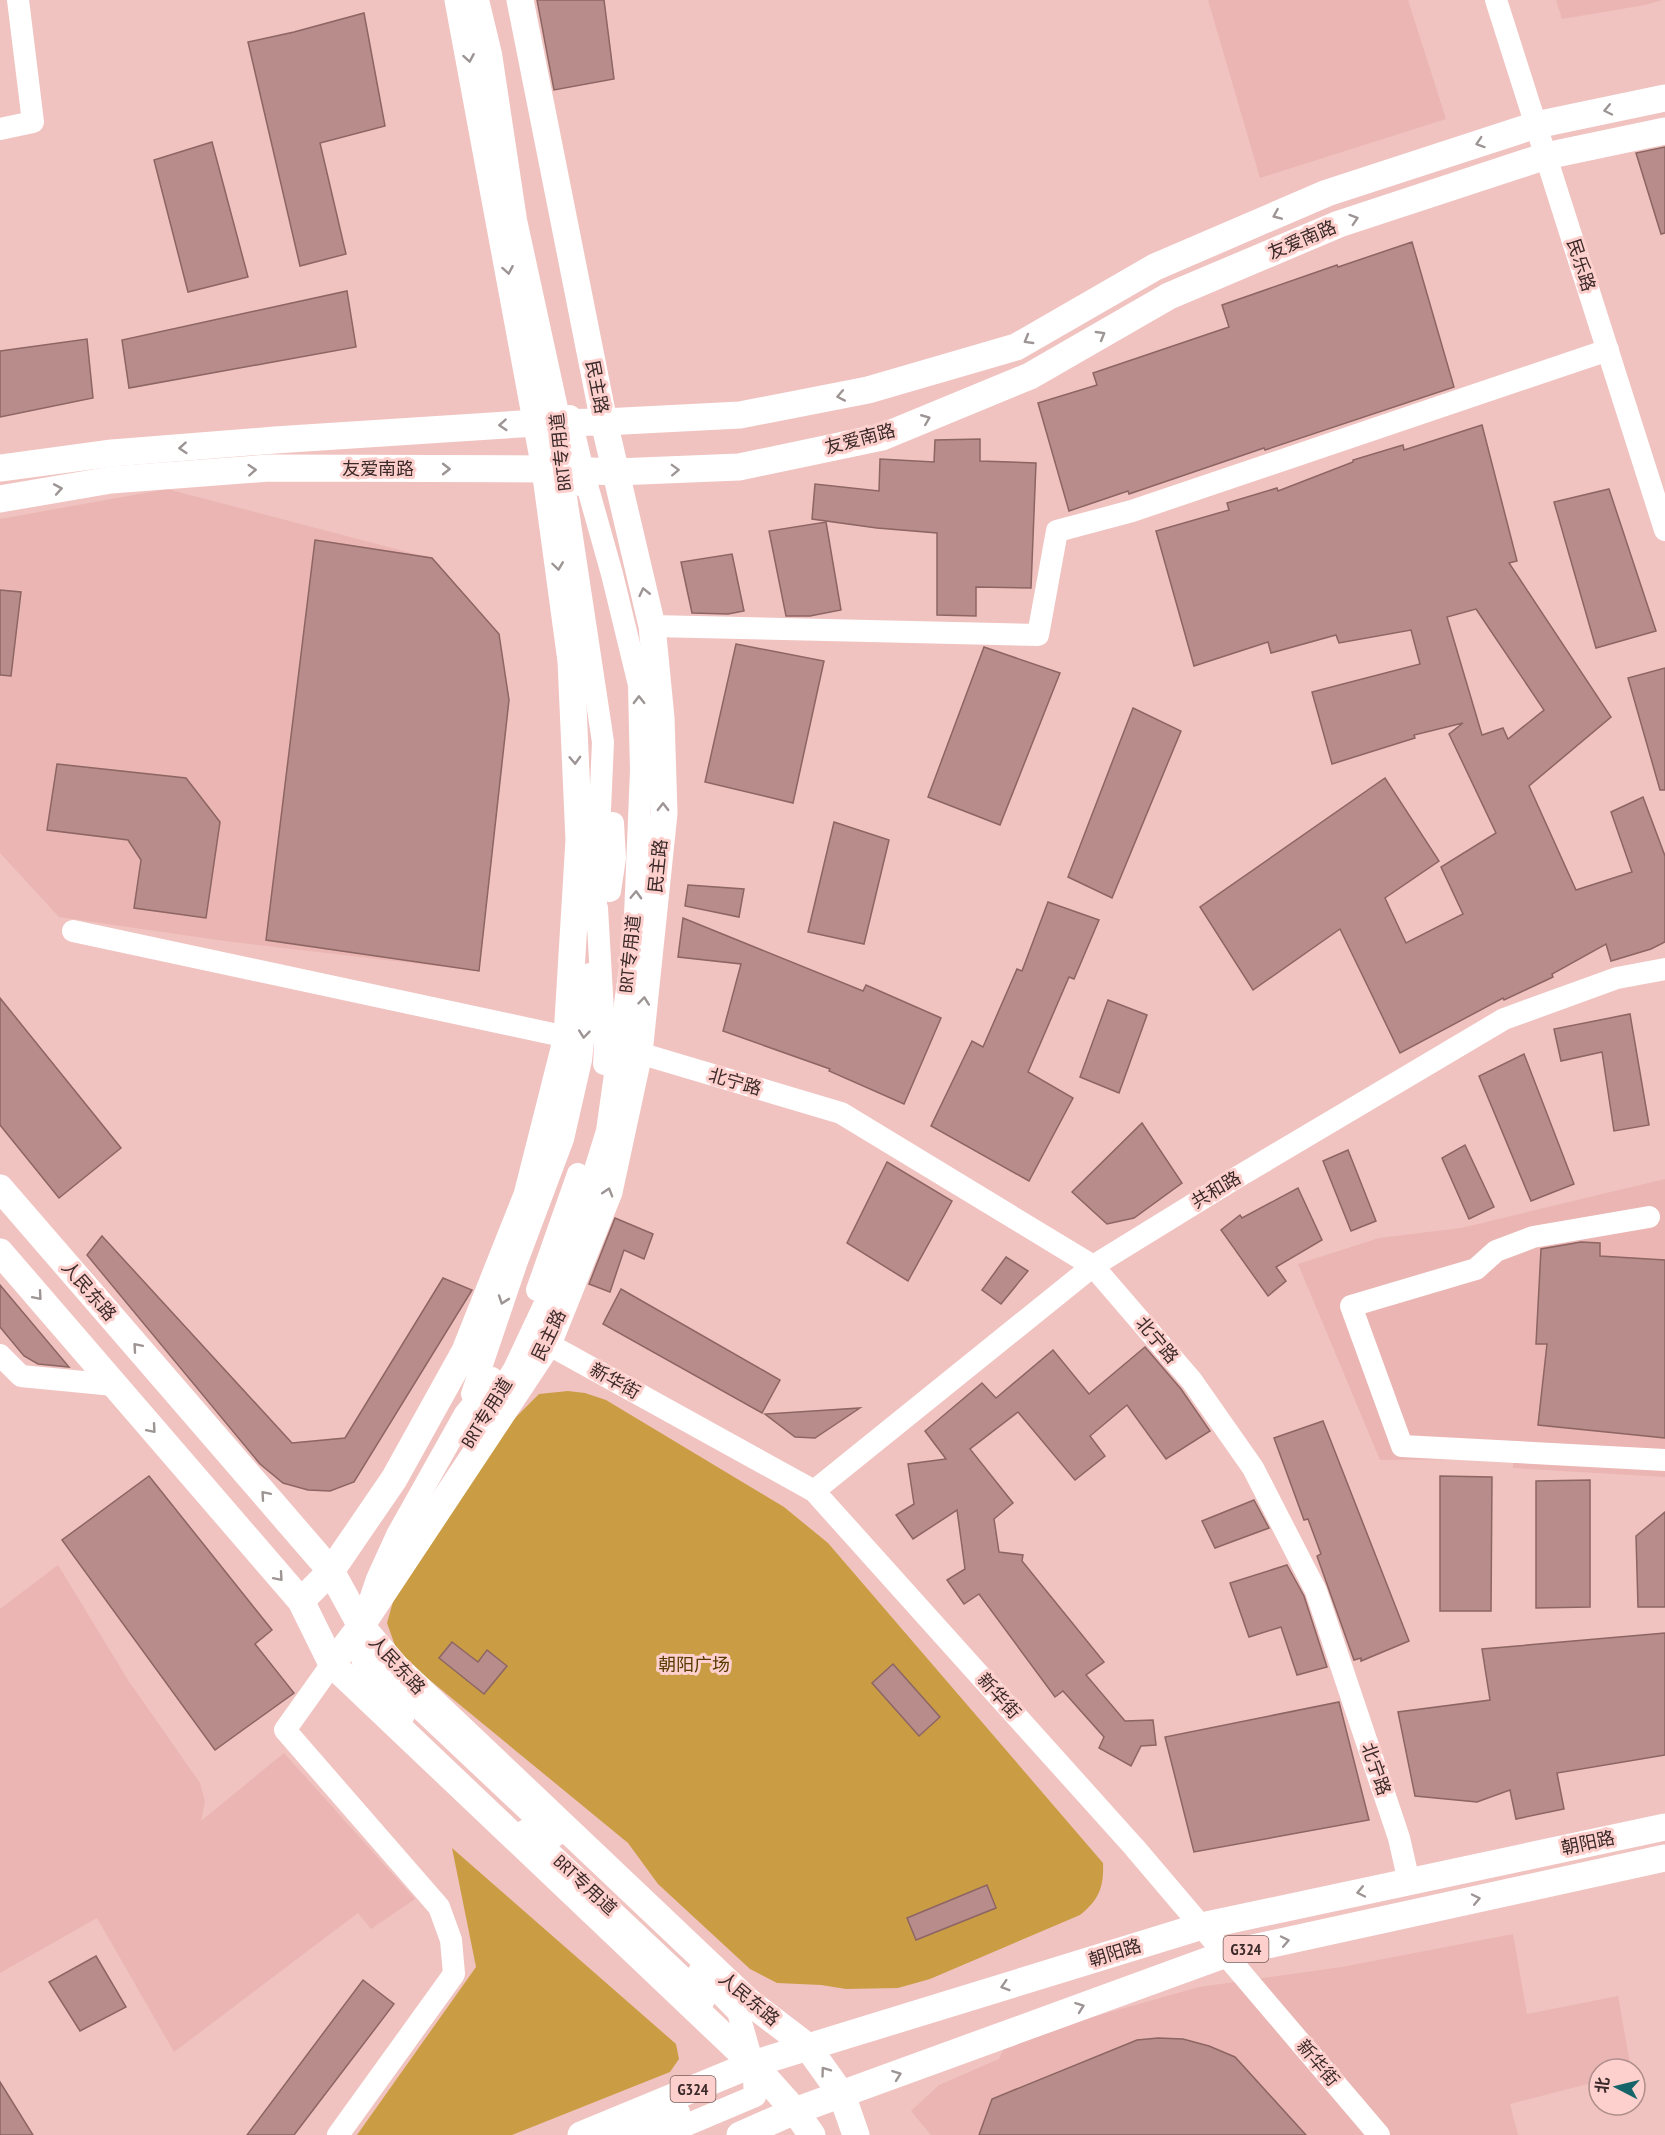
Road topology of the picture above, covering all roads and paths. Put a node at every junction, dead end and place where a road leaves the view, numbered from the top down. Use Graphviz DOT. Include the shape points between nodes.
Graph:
graph roads {
  1 [pos="18,0"];
  2 [pos="458,0"];
  3 [pos="478,0"];
  4 [pos="493,0"];
  5 [pos="520,0"];
  6 [pos="1496,0"];
  7 [pos="1665,98"];
  8 [pos="1536,125"];
  9 [pos="0,129"];
  10 [pos="1665,131"];
  11 [pos="1546,156"];
  12 [pos="1608,350"];
  13 [pos="556,422"];
  14 [pos="604,422"];
  15 [pos="0,468"];
  16 [pos="563,470"];
  17 [pos="616,472"];
  18 [pos="0,499"];
  19 [pos="1665,530"];
  20 [pos="652,626"];
  21 [pos="73,931"];
  22 [pos="1665,969"];
  23 [pos="567,1037"];
  24 [pos="629,1051"];
  25 [pos="0,1188"];
  26 [pos="1649,1217"];
  27 [pos="0,1252"];
  28 [pos="1093,1266"];
  29 [pos="548,1344"];
  30 [pos="0,1355"];
  31 [pos="114,1385"];
  32 [pos="1665,1461"];
  33 [pos="814,1491"];
  34 [pos="331,1571"];
  35 [pos="301,1601"];
  36 [pos="361,1626"];
  37 [pos="332,1664"];
  38 [pos="1665,1827"];
  39 [pos="1665,1858"];
  40 [pos="1409,1882"];
  41 [pos="1202,1926"];
  42 [pos="1226,1953"];
  43 [pos="807,2046"];
  44 [pos="753,2064"];
  45 [pos="842,2095"];
  46 [pos="755,2096"];
  47 [pos="795,2111"];
  48 [pos="338,2135"];
  49 [pos="581,2135"];
  50 [pos="625,2135"];
  51 [pos="663,2135"];
  52 [pos="725,2135"];
  53 [pos="740,2135"];
  54 [pos="812,2135"];
  55 [pos="856,2135"];
  56 [pos="1379,2135"];
  1 -- 9 [label="street" via="33,122"];
  2 -- 13 [label="main road, one-way"];
  3 -- 13 [label="street, BRT专用道"];
  4 -- 13 [label="street, BRT专用道" via="559,372"];
  5 -- 14 [label="main road, 民主路"];
  6 -- 8 [label="street, 民乐路"];
  7 -- 8 [label="main road, 友爱南路, one-way"];
  8 -- 11 [label="street, 民乐路"];
  8 -- 14 [label="main road, 友爱南路, one-way" via="1316,198 1155,267 1016,347 868,390 740,416"];
  10 -- 11 [label="main road, 友爱南路"];
  11 -- 12 [label="street, 民乐路"];
  17 -- 11 [label="main road, 友爱南路, one-way" via="739,467 882,437 1030,376 1169,296 1328,228"];
  12 -- 19 [label="street, 民乐路"];
  12 -- 20 [label="street" via="1132,511 1057,531 1038,635"];
  13 -- 14 [label="main road, 友爱南路"];
  13 -- 15 [label="main road, 友爱南路, one-way" via="112,453"];
  13 -- 16 [label="main road"];
  13 -- 16 [label="street, BRT专用道"];
  14 -- 17 [label="main road, 民主路"];
  16 -- 17 [label="main road, 友爱南路"];
  18 -- 16 [label="main road, 友爱南路, one-way" via="111,480 269,468"];
  16 -- 23 [label="main road, one-way" via="579,840"];
  16 -- 24 [label="street, BRT专用道" via="581,518 607,663 615,858 606,912"];
  24 -- 16 [label="street, BRT专用道, one-way" via="641,771 639,685 612,574"];
  16 -- 36 [label="street, BRT专用道, one-way" via="603,742 597,908 581,1060 563,1139 465,1414 397,1535"];
  20 -- 17 [label="main road, 民主路, one-way"];
  24 -- 20 [label="main road, 民主路, one-way" via="664,813 662,718"];
  21 -- 23 [label="street"];
  22 -- 28 [label="street, 共和路" via="1617,978 1504,1019"];
  23 -- 34 [label="main road" via="527,1195 465,1351 394,1479"];
  24 -- 28 [label="street, 北宁路" via="841,1113"];
  29 -- 24 [label="main road, 民主路, one-way" via="609,1192"];
  24 -- 36 [label="street, BRT专用道" via="570,1250 514,1369 397,1555"];
  34 -- 25 [label="main road, 人民东路, one-way"];
  26 -- 32 [label="street" via="1533,1237 1496,1251 1476,1269 1352,1306 1402,1446"];
  27 -- 31 [label="main road, one-way"];
  28 -- 33 [label="street, 共和路"];
  28 -- 40 [label="street, 北宁路" via="1192,1382 1253,1468 1320,1602 1399,1838"];
  29 -- 33 [label="street, 新华街"];
  29 -- 36 [label="main road, 民主路"];
  30 -- 31 [label="street" via="21,1376"];
  31 -- 35 [label="main road, one-way"];
  33 -- 41 [label="street, 新华街"];
  34 -- 35 [label="main road"];
  34 -- 36 [label="main road, 人民东路"];
  35 -- 37 [label="main road"];
  36 -- 37 [label="main road, 民主路"];
  36 -- 43 [label="main road, 人民东路" via="396,1667 748,2001"];
  36 -- 44 [label="street, BRT专用道" via="367,1676 692,1986"];
  37 -- 44 [label="main road"];
  37 -- 48 [label="street" via="285,1731 439,1907 451,1940 454,1974"];
  38 -- 40 [label="main road, 朝阳路 / G324"];
  42 -- 39 [label="main road, 朝阳路 / G324, one-way"];
  40 -- 41 [label="main road, 朝阳路 / G324, one-way"];
  41 -- 42 [label="street, 新华街"];
  41 -- 43 [label="main road, 朝阳路 / G324, one-way"];
  45 -- 42 [label="main road, 朝阳路 / G324, one-way"];
  42 -- 56 [label="street, 新华街"];
  43 -- 44 [label="main road, 朝阳路 / G324"];
  45 -- 43 [label="main road, 人民东路, one-way"];
  44 -- 46 [label="street"];
  44 -- 47 [label="main road"];
  44 -- 49 [label="main road, 朝阳路 / G324"];
  44 -- 50 [label="street" via="736,2091"];
  45 -- 47 [label="main road, 朝阳路 / G324"];
  45 -- 55 [label="main road, 人民东路"];
  46 -- 51 [label="street"];
  46 -- 52 [label="street" via="756,2116"];
  47 -- 53 [label="main road, 朝阳路 / G324"];
  47 -- 54 [label="main road"];
}
